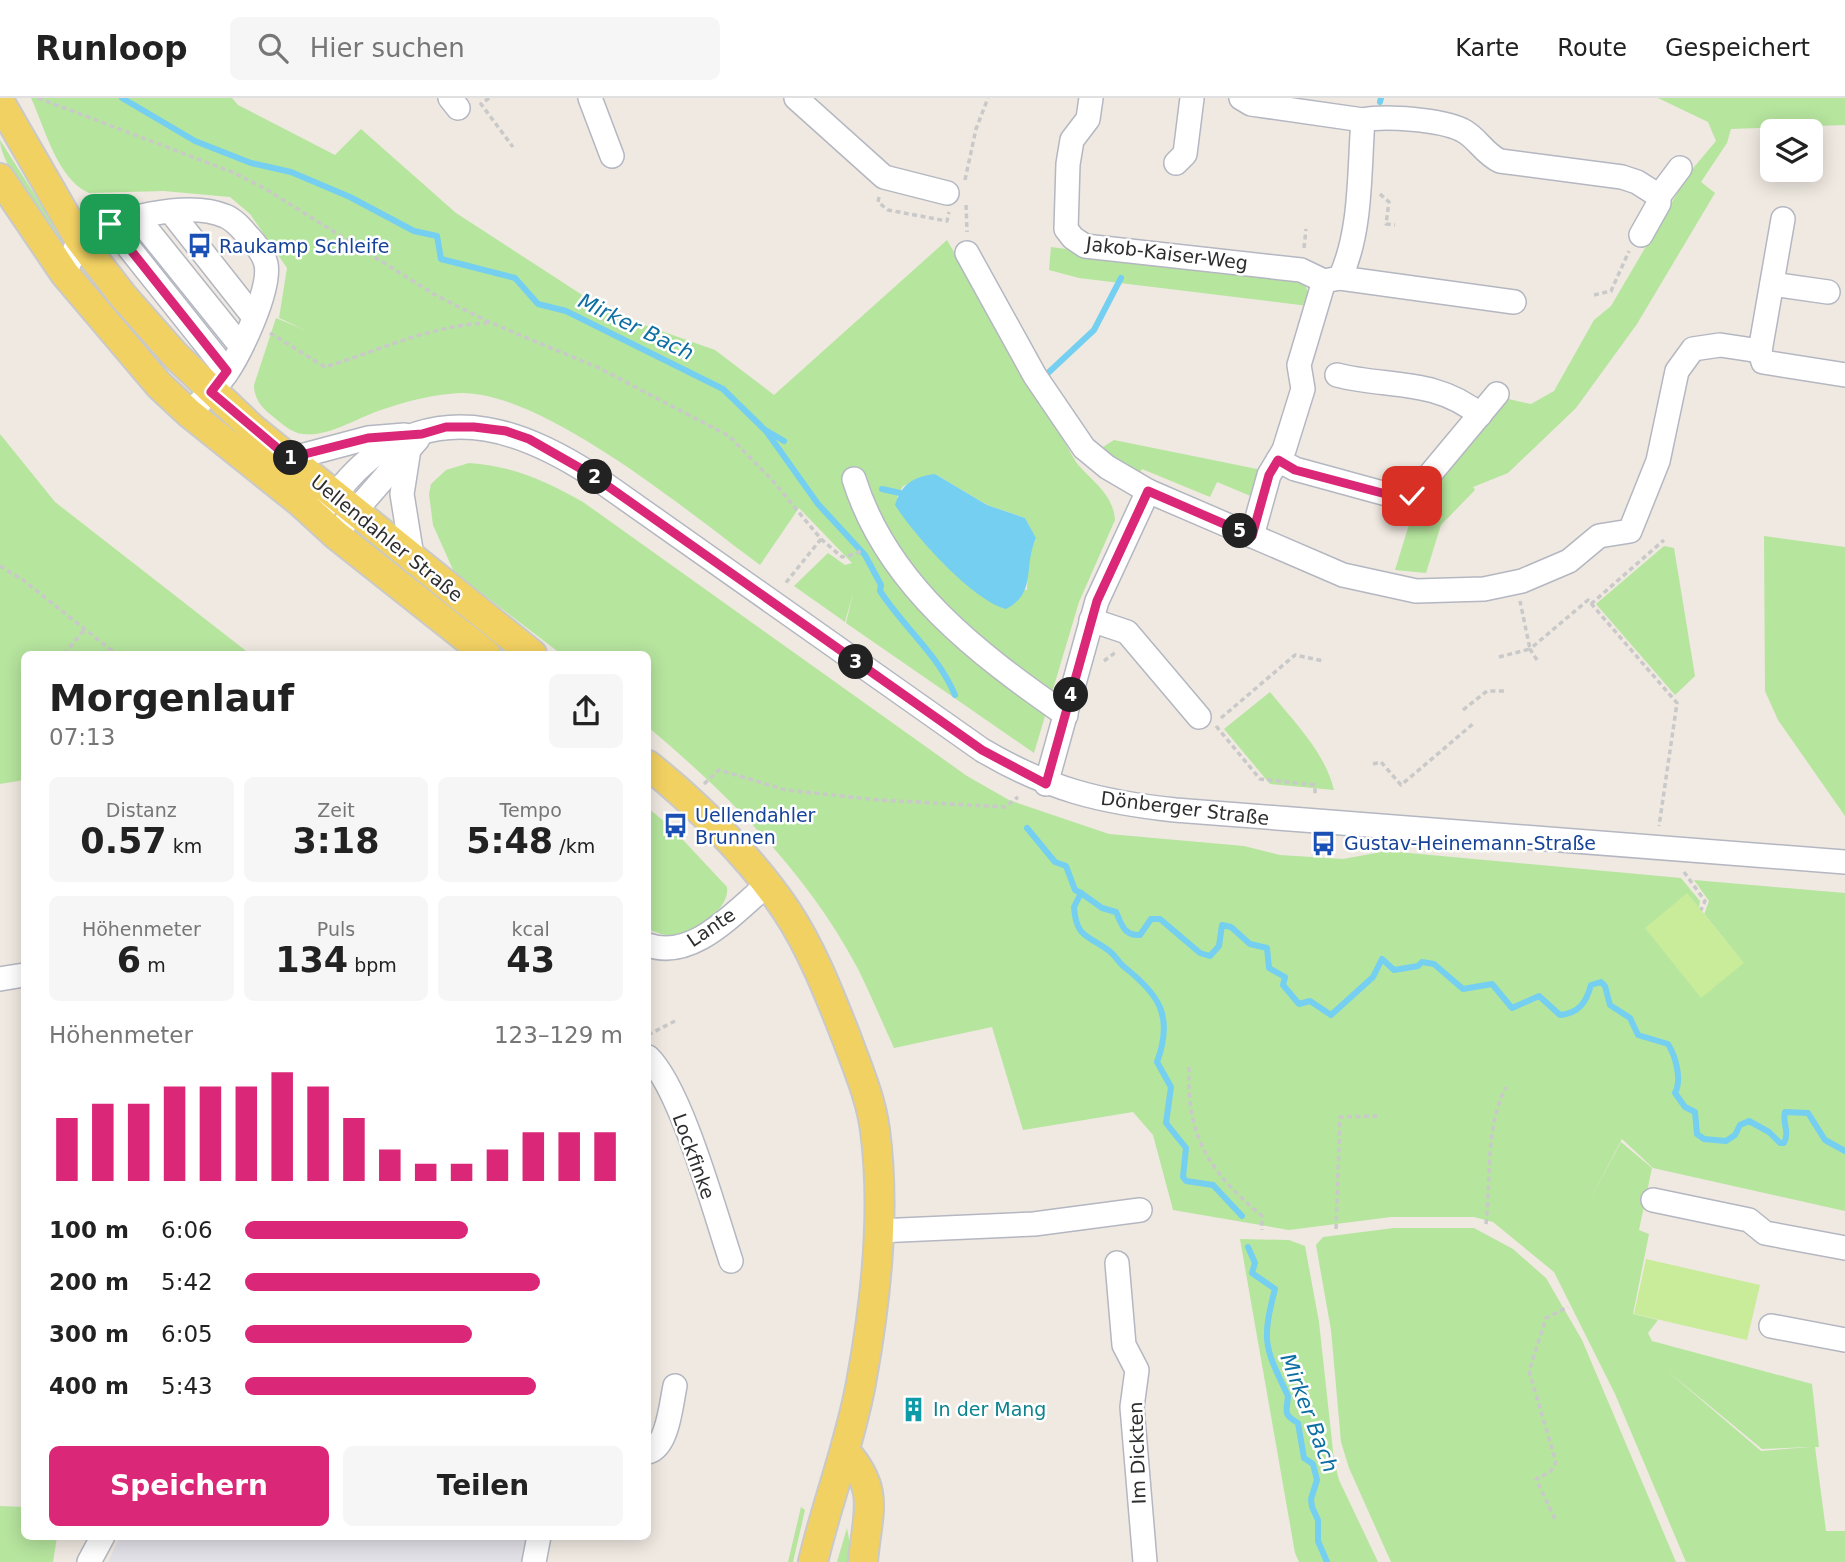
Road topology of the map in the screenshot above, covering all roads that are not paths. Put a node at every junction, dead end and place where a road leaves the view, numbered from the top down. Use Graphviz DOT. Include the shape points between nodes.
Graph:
graph roads {
  1 [pos="590,98"];
  2 [pos="796,98"];
  3 [pos="1091,98"];
  4 [pos="1192,98"];
  5 [pos="1241,98"];
  6 [pos="0,102"];
  7 [pos="1363,120"];
  8 [pos="612,156"];
  9 [pos="1176,163"];
  10 [pos="1680,168"];
  11 [pos="0,178"];
  12 [pos="959,192"];
  13 [pos="1659,196"];
  14 [pos="171,212"];
  15 [pos="137,217"];
  16 [pos="1783,219"];
  17 [pos="110,224"];
  18 [pos="1641,235"];
  19 [pos="79,239"];
  20 [pos="967,253"];
  21 [pos="65,274"];
  22 [pos="1332,280"];
  23 [pos="1772,284"];
  24 [pos="1828,292"];
  25 [pos="1514,302"];
  26 [pos="258,323"];
  27 [pos="240,345"];
  28 [pos="1760,351"];
  29 [pos="1336,374"];
  30 [pos="1845,375"];
  31 [pos="219,382"];
  32 [pos="1497,394"];
  33 [pos="189,413"];
  34 [pos="1480,415"];
  35 [pos="416,441"];
  36 [pos="289,458"];
  37 [pos="1278,460"];
  38 [pos="854,479"];
  39 [pos="1148,491"];
  40 [pos="335,515"];
  41 [pos="1252,536"];
  42 [pos="412,556"];
  43 [pos="1091,620"];
  44 [pos="483,651"];
  45 [pos="528,651"];
  46 [pos="1066,715"];
  47 [pos="1199,717"];
  48 [pos="651,768"];
  49 [pos="1046,784"];
  50 [pos="1845,862"];
  51 [pos="767,886"];
  52 [pos="651,946"];
  53 [pos="21,976"];
  54 [pos="0,979"];
  55 [pos="651,1061"];
  56 [pos="1653,1200"];
  57 [pos="1140,1210"];
  58 [pos="878,1231"];
  59 [pos="1845,1248"];
  60 [pos="731,1261"];
  61 [pos="1117,1262"];
  62 [pos="1771,1326"];
  63 [pos="1845,1340"];
  64 [pos="675,1386"];
  65 [pos="651,1450"];
  66 [pos="845,1451"];
  67 [pos="837,1482"];
  68 [pos="867,1518"];
  69 [pos="101,1540"];
  70 [pos="89,1562"];
  71 [pos="813,1562"];
  72 [pos="863,1562"];
  73 [pos="1144,1562"];
  1 -- 8 [label="street"];
  2 -- 12 [label="street" via="884,177"];
  3 -- 22 [label="street, Jakob-Kaiser-Weg" via="1088,119 1072,141 1068,164 1066,229 1078,243 1301,270"];
  4 -- 9 [label="street" via="1185,154"];
  5 -- 7 [label="street" via="1251,104"];
  6 -- 19 [label="main road, Uellendahler Straße"];
  7 -- 13 [label="street" via="1376,117 1450,126 1464,130 1487,155 1500,161 1622,177"];
  7 -- 22 [label="street" via="1348,261"];
  10 -- 13 [label="street"];
  11 -- 21 [label="main road, Uellendahler Straße"];
  13 -- 18 [label="street"];
  14 -- 15 [label="street"];
  14 -- 26 [label="street"];
  14 -- 26 [label="street" via="222,215 253,241 266,262 267,282"];
  15 -- 17 [label="street"];
  15 -- 27 [label="street"];
  16 -- 23 [label="street"];
  17 -- 19 [label="street"];
  17 -- 31 [label="street"];
  19 -- 21 [label="street"];
  19 -- 31 [label="main road, Uellendahler Straße" via="125,298"];
  20 -- 39 [label="street" via="1035,376 1084,447"];
  21 -- 33 [label="main road, Uellendahler Straße" via="112,333"];
  22 -- 25 [label="street, Jakob-Kaiser-Weg"];
  22 -- 37 [label="street" via="1299,365 1303,389"];
  23 -- 24 [label="street"];
  23 -- 28 [label="street"];
  26 -- 27 [label="street"];
  27 -- 31 [label="street"];
  28 -- 30 [label="street" via="1765,364"];
  28 -- 41 [label="street" via="1720,345 1693,349 1677,371 1658,461 1630,531 1599,536 1549,572 1484,589 1416,591 1343,575"];
  29 -- 34 [label="street" via="1409,384 1454,397"];
  31 -- 33 [label="street"];
  31 -- 36 [label="main road, Uellendahler Straße"];
  32 -- 34 [label="street"];
  33 -- 40 [label="main road, Uellendahler Straße"];
  34 -- 37 [label="street" via="1412,496 1401,498 1295,470"];
  35 -- 36 [label="street, Dönberger Straße" via="368,438"];
  35 -- 40 [label="street"];
  35 -- 42 [label="street" via="403,473 402,494"];
  35 -- 49 [label="street, Dönberger Straße" via="446,427 506,431 564,456 982,750"];
  36 -- 40 [label="main road, Uellendahler Straße"];
  37 -- 41 [label="street" via="1269,475"];
  38 -- 46 [label="street" via="871,524 904,576 989,660"];
  39 -- 41 [label="street"];
  39 -- 43 [label="street"];
  40 -- 42 [label="main road, Uellendahler Straße"];
  40 -- 44 [label="main road, Uellendahler Straße"];
  42 -- 45 [label="main road, Uellendahler Straße"];
  43 -- 46 [label="street"];
  43 -- 47 [label="street" via="1128,632"];
  46 -- 49 [label="street"];
  48 -- 51 [label="main road" via="690,800"];
  49 -- 50 [label="street, Dönberger Straße" via="1099,799 1175,810"];
  51 -- 52 [label="street, Lante" via="691,945 671,949"];
  51 -- 58 [label="main road" via="799,931 865,1086 877,1153"];
  53 -- 54 [label="street"];
  55 -- 60 [label="street, Lockfinke" via="681,1116"];
  56 -- 59 [label="street" via="1749,1220 1765,1233"];
  57 -- 58 [label="street" via="1034,1224"];
  58 -- 66 [label="main road" via="871,1320"];
  61 -- 73 [label="street, Im Dickten" via="1124,1345 1137,1370 1132,1407"];
  62 -- 63 [label="street"];
  64 -- 65 [label="street" via="663,1436"];
  66 -- 67 [label="main road"];
  66 -- 68 [label="main road" via="867,1479"];
  67 -- 68 [label="main road"];
  67 -- 71 [label="main road"];
  68 -- 72 [label="main road"];
  69 -- 70 [label="street"];
}
